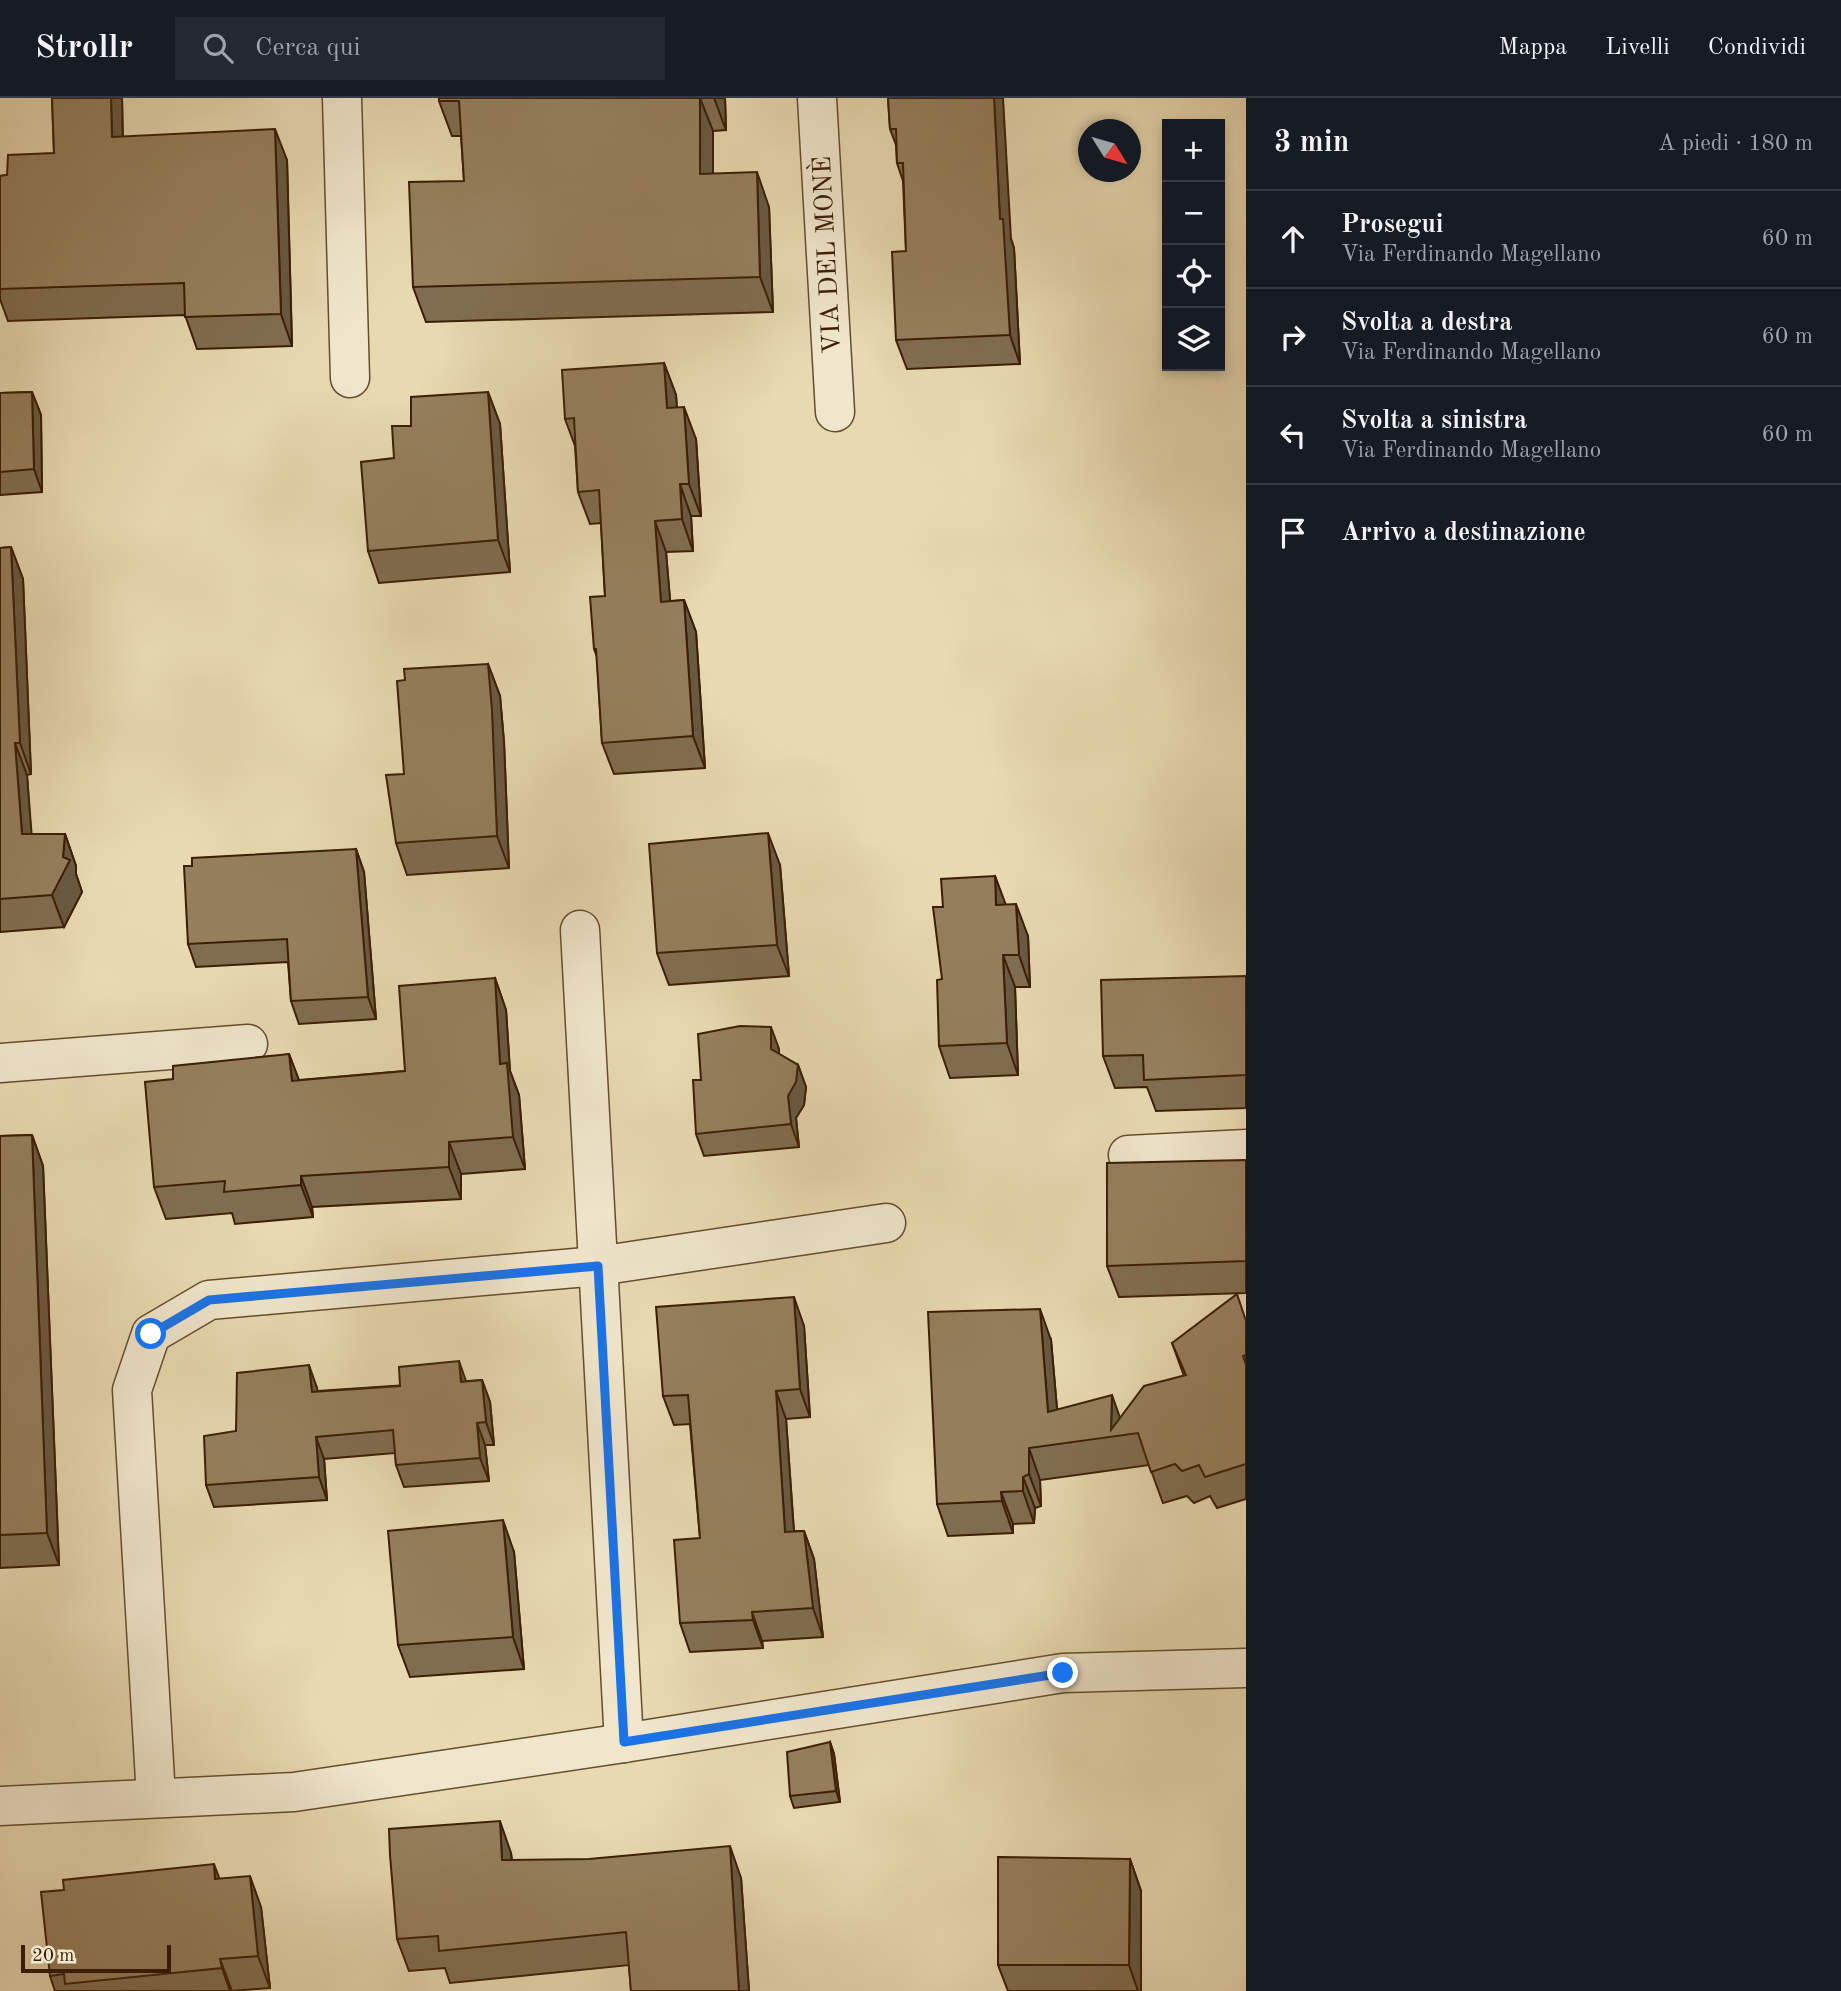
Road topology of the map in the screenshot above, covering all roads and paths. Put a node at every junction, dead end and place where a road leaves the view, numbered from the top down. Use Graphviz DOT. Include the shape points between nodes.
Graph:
graph roads {
  1 [pos="342,98"];
  2 [pos="817,98"];
  3 [pos="350,378"];
  4 [pos="835,412"];
  5 [pos="580,930"];
  6 [pos="248,1044"];
  7 [pos="0,1063"];
  8 [pos="1246,1149"];
  9 [pos="1128,1155"];
  10 [pos="886,1223"];
  11 [pos="598,1266"];
  12 [pos="1246,1668"];
  13 [pos="624,1742"];
  14 [pos="156,1797"];
  15 [pos="0,1806"];
  1 -- 3 [label="street"];
  2 -- 4 [label="street, VIA DEL MONÈ"];
  5 -- 11 [label="street"];
  6 -- 7 [label="street"];
  8 -- 9 [label="street"];
  10 -- 11 [label="street"];
  11 -- 13 [label="street"];
  11 -- 14 [label="street" via="209,1300 151,1334 132,1390"];
  12 -- 13 [label="street" via="1063,1673"];
  13 -- 14 [label="street" via="294,1792"];
  14 -- 15 [label="street"];
}
